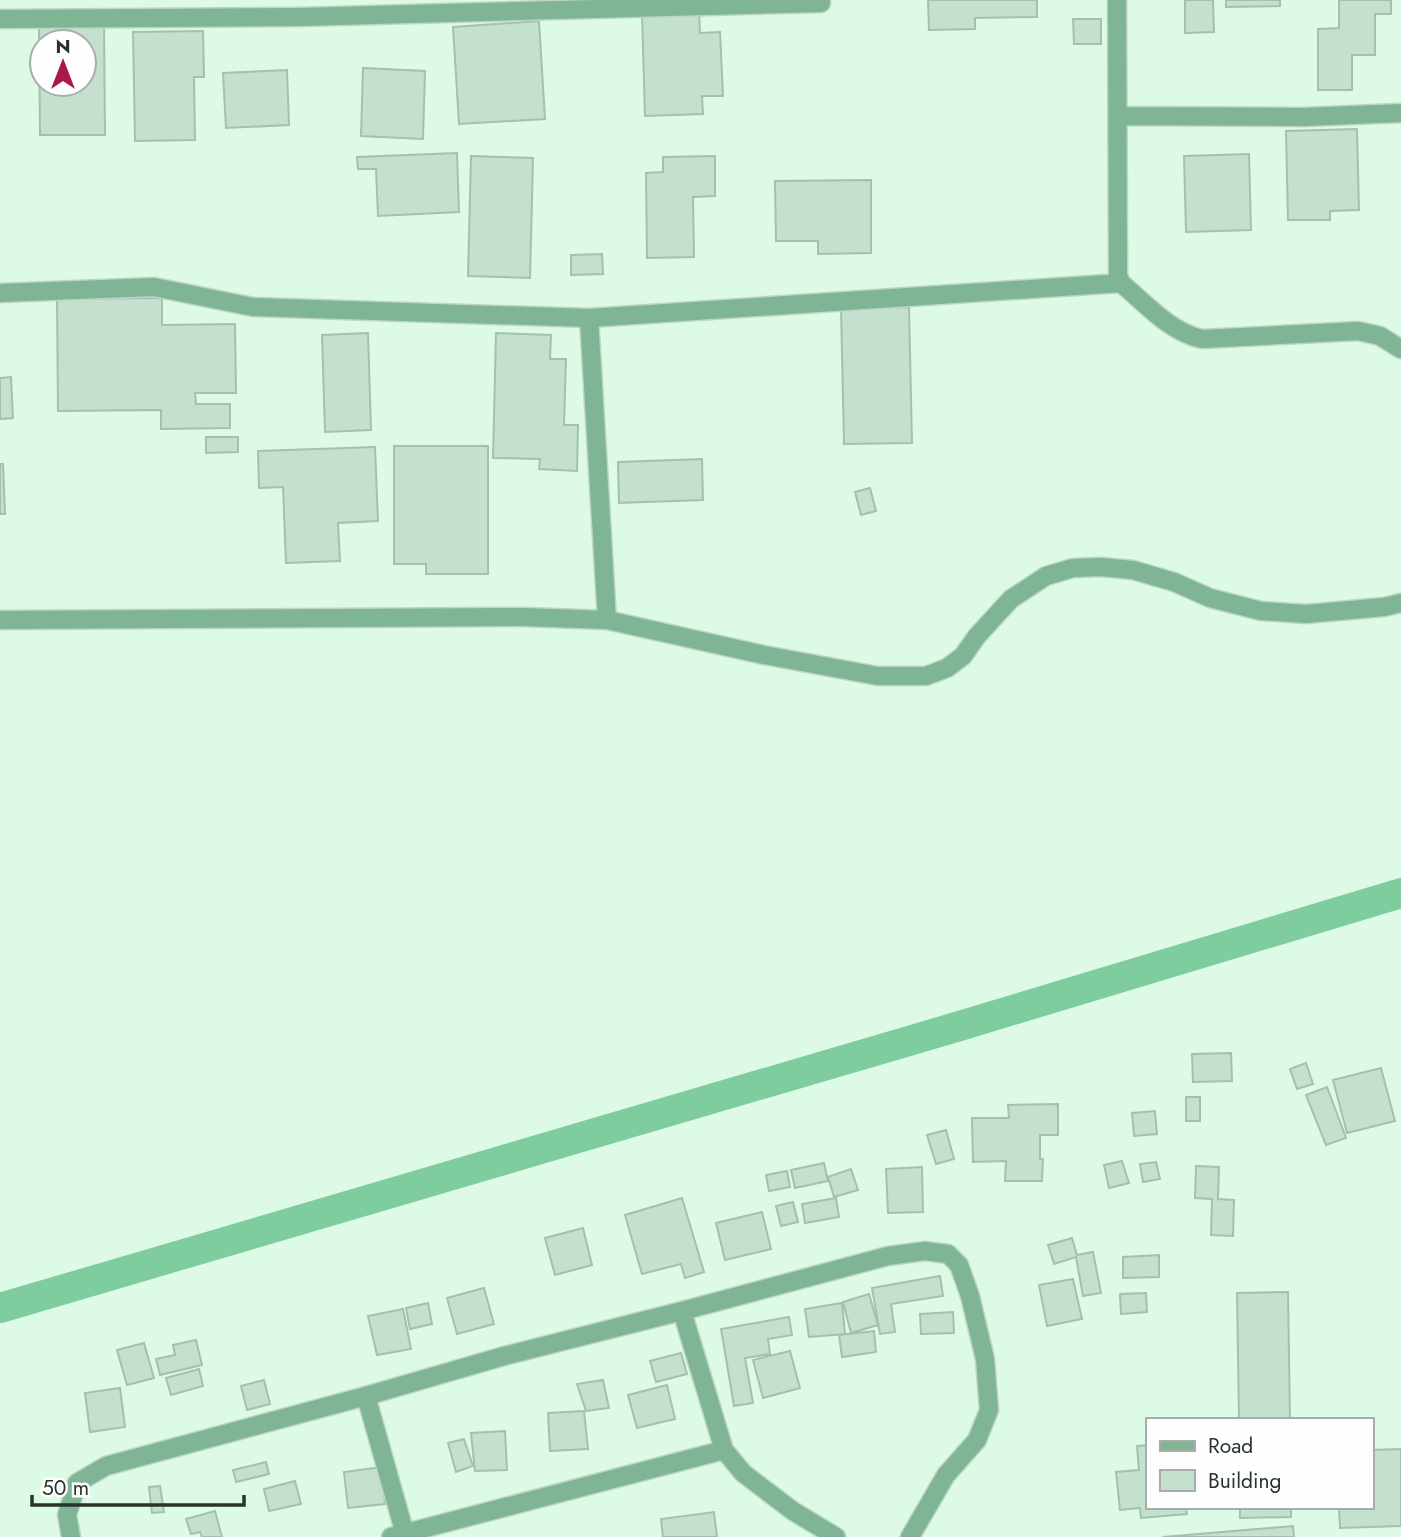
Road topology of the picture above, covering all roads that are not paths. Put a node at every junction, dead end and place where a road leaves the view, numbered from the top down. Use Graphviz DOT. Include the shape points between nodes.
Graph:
graph roads {
  1 [pos="821,0"];
  2 [pos="1117,0"];
  3 [pos="301,9"];
  4 [pos="0,19"];
  5 [pos="1401,113"];
  6 [pos="1118,116"];
  7 [pos="1121,283"];
  8 [pos="0,293"];
  9 [pos="589,318"];
  10 [pos="1401,349"];
  11 [pos="1401,603"];
  12 [pos="0,620"];
  13 [pos="607,620"];
  14 [pos="682,1311"];
  15 [pos="366,1396"];
  16 [pos="724,1450"];
  17 [pos="398,1535"];
  18 [pos="71,1537"];
  19 [pos="836,1537"];
  20 [pos="910,1537"];
  1 -- 3 [label="street" via="793,4"];
  2 -- 6 [label="street"];
  3 -- 4 [label="street"];
  5 -- 6 [label="street"];
  6 -- 7 [label="street"];
  7 -- 9 [label="street"];
  7 -- 10 [label="street" via="1170,325 1202,339 1358,331"];
  8 -- 9 [label="street" via="154,287 253,307"];
  9 -- 13 [label="street"];
  11 -- 13 [label="street" via="1307,614 1261,611 1133,570 1073,568 1046,576 1011,598 963,656 926,676 878,676"];
  12 -- 13 [label="street"];
  14 -- 15 [label="street"];
  14 -- 16 [label="street"];
  14 -- 20 [label="street" via="888,1256 925,1251 954,1259 970,1296 985,1359 989,1410 977,1440 946,1475"];
  15 -- 17 [label="street"];
  15 -- 18 [label="street" via="106,1466 77,1483 67,1515"];
  16 -- 17 [label="street"];
  16 -- 19 [label="street" via="743,1474"];
}
